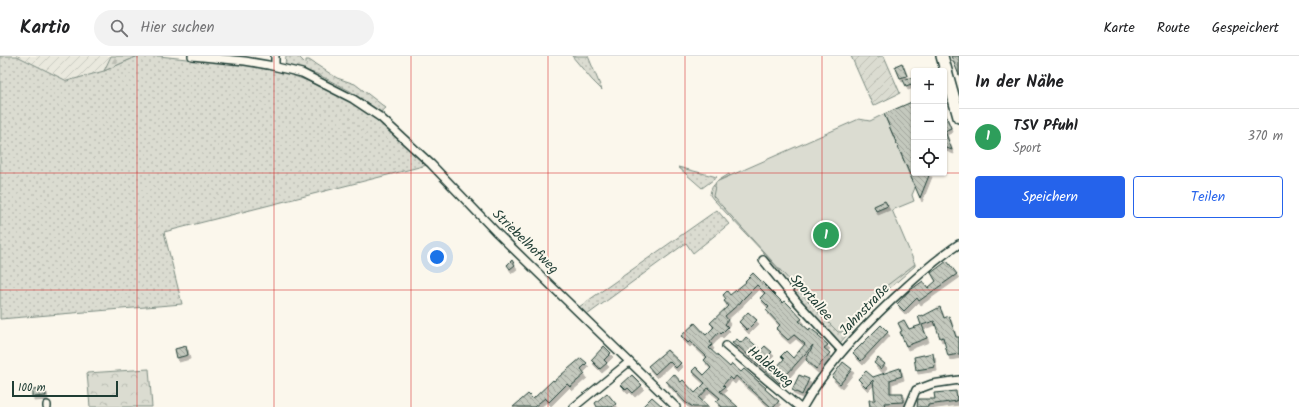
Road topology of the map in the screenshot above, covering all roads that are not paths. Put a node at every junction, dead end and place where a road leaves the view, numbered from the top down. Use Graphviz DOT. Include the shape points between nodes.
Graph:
graph roads {
  1 [pos="192,56"];
  2 [pos="275,56"];
  3 [pos="942,56"];
  4 [pos="274,66"];
  5 [pos="959,117"];
  6 [pos="959,244"];
  7 [pos="763,260"];
  8 [pos="726,346"];
  9 [pos="842,351"];
  10 [pos="629,362"];
  11 [pos="959,380"];
  12 [pos="574,407"];
  13 [pos="676,407"];
  14 [pos="799,407"];
  15 [pos="803,407"];
  16 [pos="909,407"];
  1 -- 4 [label="street, Striebelhofweg"];
  2 -- 4 [label="street"];
  3 -- 5 [label="street"];
  4 -- 10 [label="street, Striebelhofweg" via="302,73 353,99 380,117"];
  6 -- 9 [label="street, Jahnstraße" via="928,266 868,322"];
  7 -- 9 [label="street, Sportallee"];
  8 -- 14 [label="street, Haldeweg"];
  9 -- 15 [label="street, Jahnstraße" via="822,376"];
  10 -- 12 [label="street"];
  10 -- 13 [label="street, Striebelhofweg"];
  11 -- 16 [label="street" via="932,384 916,390"];
}
